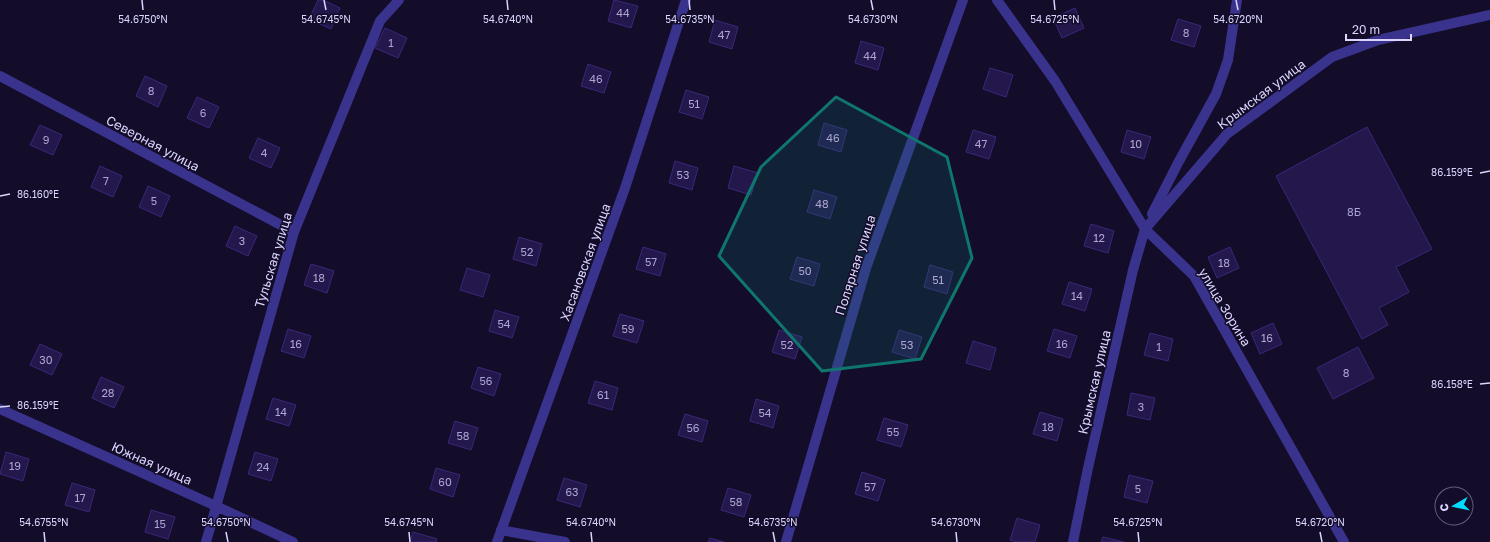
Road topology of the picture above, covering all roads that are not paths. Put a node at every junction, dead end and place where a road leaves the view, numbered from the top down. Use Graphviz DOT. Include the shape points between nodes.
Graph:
graph roads {
  1 [pos="399,0"];
  2 [pos="686,0"];
  3 [pos="963,0"];
  4 [pos="997,0"];
  5 [pos="1237,0"];
  6 [pos="1490,15"];
  7 [pos="0,76"];
  8 [pos="1145,228"];
  9 [pos="294,232"];
  10 [pos="0,409"];
  11 [pos="216,506"];
  12 [pos="501,530"];
  13 [pos="206,542"];
  14 [pos="294,542"];
  15 [pos="497,542"];
  16 [pos="565,542"];
  17 [pos="786,542"];
  18 [pos="1073,542"];
  19 [pos="1344,542"];
  1 -- 9 [label="street, Тульская улица" via="380,21"];
  2 -- 12 [label="street, Хасановская улица" via="625,188"];
  3 -- 17 [label="street, Полярная улица" via="866,268"];
  4 -- 8 [label="street, улица Зорина" via="1055,81"];
  5 -- 8 [label="street, Крымская улица" via="1228,60 1216,94"];
  6 -- 8 [label="street, Крымская улица" via="1378,40 1332,57 1227,134"];
  7 -- 9 [label="street, Северная улица"];
  8 -- 18 [label="street, Крымская улица" via="1133,270"];
  8 -- 19 [label="street, улица Зорина" via="1194,276"];
  9 -- 11 [label="street, Тульская улица"];
  10 -- 11 [label="street, Южная улица"];
  11 -- 13 [label="street, Тульская улица"];
  11 -- 14 [label="street, Южная улица"];
  12 -- 15 [label="street"];
  12 -- 16 [label="street"];
}
